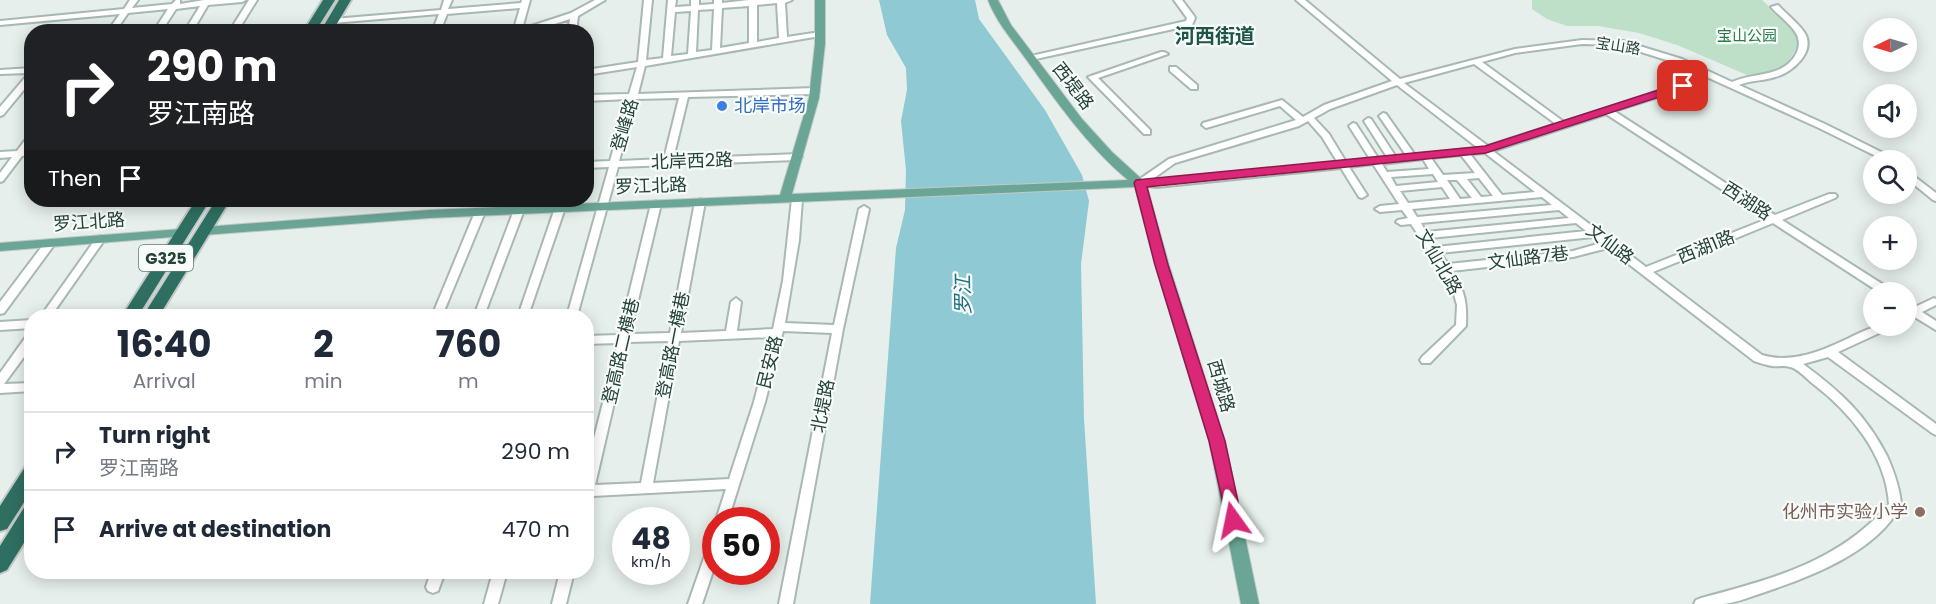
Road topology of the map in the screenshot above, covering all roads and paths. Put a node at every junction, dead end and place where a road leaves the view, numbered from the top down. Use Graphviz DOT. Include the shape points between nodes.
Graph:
graph roads {
  1 [pos="134,0"];
  2 [pos="242,0"];
  3 [pos="253,0"];
  4 [pos="329,0"];
  5 [pos="345,0"];
  6 [pos="448,0"];
  7 [pos="601,0"];
  8 [pos="648,0"];
  9 [pos="672,0"];
  10 [pos="781,0"];
  11 [pos="788,0"];
  12 [pos="820,0"];
  13 [pos="993,0"];
  14 [pos="1178,0"];
  15 [pos="1300,0"];
  16 [pos="207,2"];
  17 [pos="753,2"];
  18 [pos="176,3"];
  19 [pos="526,3"];
  20 [pos="718,3"];
  21 [pos="695,4"];
  22 [pos="1775,7"];
  23 [pos="127,9"];
  24 [pos="671,10"];
  25 [pos="443,12"];
  26 [pos="574,15"];
  27 [pos="0,23"];
  28 [pos="117,24"];
  29 [pos="162,24"];
  30 [pos="193,24"];
  31 [pos="238,24"];
  32 [pos="314,24"];
  33 [pos="330,24"];
  34 [pos="345,24"];
  35 [pos="439,24"];
  36 [pos="520,24"];
  37 [pos="544,24"];
  38 [pos="573,24"];
  39 [pos="820,34"];
  40 [pos="783,39"];
  41 [pos="753,44"];
  42 [pos="716,51"];
  43 [pos="692,54"];
  44 [pos="1164,54"];
  45 [pos="667,58"];
  46 [pos="1031,58"];
  47 [pos="1475,61"];
  48 [pos="642,63"];
  49 [pos="1173,69"];
  50 [pos="0,72"];
  51 [pos="24,72"];
  52 [pos="594,72"];
  53 [pos="24,82"];
  54 [pos="1398,82"];
  55 [pos="1733,85"];
  56 [pos="1683,86"];
  57 [pos="1194,87"];
  58 [pos="815,91"];
  59 [pos="684,95"];
  60 [pos="633,96"];
  61 [pos="594,98"];
  62 [pos="1608,111"];
  63 [pos="0,113"];
  64 [pos="1383,116"];
  65 [pos="1306,119"];
  66 [pos="1368,121"];
  67 [pos="1206,125"];
  68 [pos="1563,125"];
  69 [pos="1353,126"];
  70 [pos="1147,132"];
  71 [pos="24,148"];
  72 [pos="1486,150"];
  73 [pos="1869,150"];
  74 [pos="1463,152"];
  75 [pos="20,153"];
  76 [pos="24,153"];
  77 [pos="0,155"];
  78 [pos="1425,156"];
  79 [pos="1412,157"];
  80 [pos="797,158"];
  81 [pos="1393,159"];
  82 [pos="1375,161"];
  83 [pos="668,162"];
  84 [pos="614,164"];
  85 [pos="1343,164"];
  86 [pos="594,165"];
  87 [pos="1385,175"];
  88 [pos="1481,175"];
  89 [pos="1440,177"];
  90 [pos="1460,177"];
  91 [pos="0,179"];
  92 [pos="1917,182"];
  93 [pos="1140,183"];
  94 [pos="1394,189"];
  95 [pos="1544,194"];
  96 [pos="1362,195"];
  97 [pos="1832,196"];
  98 [pos="1500,198"];
  99 [pos="1936,198"];
  100 [pos="791,199"];
  101 [pos="1479,200"];
  102 [pos="700,202"];
  103 [pos="1458,202"];
  104 [pos="656,204"];
  105 [pos="594,206"];
  106 [pos="603,206"];
  107 [pos="1407,206"];
  108 [pos="199,207"];
  109 [pos="219,207"];
  110 [pos="582,207"];
  111 [pos="1562,207"];
  112 [pos="560,208"];
  113 [pos="864,209"];
  114 [pos="1380,209"];
  115 [pos="519,210"];
  116 [pos="480,212"];
  117 [pos="1774,219"];
  118 [pos="1579,220"];
  119 [pos="1415,221"];
  120 [pos="1401,222"];
  121 [pos="204,231"];
  122 [pos="182,233"];
  123 [pos="1596,233"];
  124 [pos="1425,235"];
  125 [pos="100,239"];
  126 [pos="50,243"];
  127 [pos="1610,244"];
  128 [pos="0,247"];
  129 [pos="1435,250"];
  130 [pos="1446,268"];
  131 [pos="1646,271"];
  132 [pos="1871,282"];
  133 [pos="736,302"];
  134 [pos="1934,303"];
  135 [pos="1917,308"];
  136 [pos="51,309"];
  137 [pos="133,309"];
  138 [pos="155,309"];
  139 [pos="440,309"];
  140 [pos="482,309"];
  141 [pos="525,309"];
  142 [pos="574,309"];
  143 [pos="0,310"];
  144 [pos="1917,315"];
  145 [pos="24,324"];
  146 [pos="0,326"];
  147 [pos="1936,326"];
  148 [pos="838,329"];
  149 [pos="778,330"];
  150 [pos="731,335"];
  151 [pos="1863,335"];
  152 [pos="674,337"];
  153 [pos="624,339"];
  154 [pos="594,340"];
  155 [pos="24,348"];
  156 [pos="1828,351"];
  157 [pos="1425,360"];
  158 [pos="1794,363"];
  159 [pos="0,381"];
  160 [pos="24,388"];
  161 [pos="0,389"];
  162 [pos="1936,430"];
  163 [pos="594,464"];
  164 [pos="734,484"];
  165 [pos="24,486"];
  166 [pos="646,489"];
  167 [pos="594,493"];
  168 [pos="726,507"];
  169 [pos="0,524"];
  170 [pos="24,524"];
  171 [pos="0,562"];
  172 [pos="436,579"];
  173 [pos="498,579"];
  174 [pos="565,579"];
  175 [pos="702,583"];
  176 [pos="433,586"];
  177 [pos="491,604"];
  178 [pos="559,604"];
  179 [pos="695,604"];
  180 [pos="786,604"];
  181 [pos="1250,604"];
  182 [pos="1701,604"];
  1 -- 23 [label="street"];
  2 -- 16 [label="street"];
  3 -- 31 [label="street"];
  4 -- 32 [label="highway"];
  5 -- 33 [label="highway"];
  6 -- 25 [label="street"];
  7 -- 26 [label="street"];
  8 -- 48 [label="street, 登峰路"];
  9 -- 24 [label="street"];
  10 -- 11 [label="street"];
  10 -- 17 [label="street"];
  10 -- 40 [label="street"];
  12 -- 39 [label="main road, 民安路"];
  13 -- 46 [label="main road, 西堤路"];
  14 -- 46 [label="street" via="1191,18 1189,23"];
  15 -- 54 [label="street, 文仙路"];
  16 -- 18 [label="street"];
  16 -- 30 [label="street"];
  17 -- 20 [label="street"];
  17 -- 41 [label="street"];
  18 -- 23 [label="street"];
  18 -- 29 [label="street"];
  19 -- 25 [label="street"];
  19 -- 36 [label="street"];
  20 -- 21 [label="street"];
  20 -- 42 [label="street"];
  21 -- 24 [label="street"];
  21 -- 43 [label="street"];
  22 -- 55 [label="street" via="1801,34 1802,52 1786,71"];
  23 -- 27 [label="street"];
  23 -- 28 [label="street"];
  24 -- 45 [label="street"];
  25 -- 34 [label="street"];
  25 -- 35 [label="street"];
  26 -- 37 [label="street"];
  26 -- 38 [label="street"];
  39 -- 40 [label="street"];
  39 -- 58 [label="main road, 民安路"];
  40 -- 41 [label="street"];
  41 -- 42 [label="street"];
  42 -- 43 [label="street"];
  43 -- 45 [label="street"];
  44 -- 70 [label="street" via="1092,77"];
  45 -- 48 [label="street"];
  46 -- 93 [label="main road, 西堤路" via="1095,141"];
  47 -- 54 [label="street, 宝山路"];
  47 -- 55 [label="street, 宝山路" via="1556,44 1609,42 1649,51"];
  47 -- 68 [label="street"];
  48 -- 52 [label="street"];
  48 -- 60 [label="street, 登峰路"];
  49 -- 57 [label="street"];
  50 -- 51 [label="street"];
  53 -- 63 [label="street"];
  54 -- 65 [label="street, 宝山路" via="1327,107"];
  54 -- 72 [label="street, 文仙路"];
  55 -- 73 [label="street, 宝山路"];
  56 -- 62 [label="street"];
  58 -- 59 [label="street"];
  58 -- 80 [label="main road, 民安路"];
  59 -- 60 [label="street"];
  59 -- 83 [label="street"];
  60 -- 61 [label="street"];
  60 -- 84 [label="street, 登峰路"];
  62 -- 68 [label="street"];
  62 -- 117 [label="street, 西湖路"];
  64 -- 79 [label="street"];
  65 -- 67 [label="street" via="1282,103"];
  65 -- 85 [label="street" via="1326,136"];
  65 -- 93 [label="street, 宝山路" via="1172,161"];
  66 -- 81 [label="street"];
  68 -- 72 [label="street"];
  69 -- 82 [label="street, 文仙北路"];
  71 -- 75 [label="street"];
  72 -- 74 [label="street"];
  72 -- 95 [label="street, 文仙路"];
  74 -- 78 [label="street"];
  74 -- 88 [label="street"];
  75 -- 76 [label="street"];
  75 -- 77 [label="street"];
  75 -- 91 [label="street"];
  78 -- 79 [label="street"];
  78 -- 89 [label="street"];
  79 -- 81 [label="street"];
  80 -- 83 [label="street, 北岸西2路"];
  80 -- 100 [label="main road, 民安路"];
  81 -- 82 [label="street"];
  82 -- 85 [label="street"];
  82 -- 87 [label="street, 文仙北路"];
  83 -- 84 [label="street, 北岸西2路"];
  84 -- 86 [label="street, 北岸西2路"];
  84 -- 106 [label="street, 登峰路"];
  85 -- 93 [label="street"];
  85 -- 96 [label="street"];
  87 -- 89 [label="street"];
  87 -- 94 [label="street, 文仙北路"];
  88 -- 90 [label="street"];
  88 -- 98 [label="street"];
  89 -- 90 [label="street"];
  89 -- 94 [label="street"];
  89 -- 103 [label="street"];
  90 -- 101 [label="street"];
  92 -- 99 [label="street"];
  93 -- 100 [label="main road, 罗江北路"];
  93 -- 181 [label="main road, 西城路" via="1217,441"];
  94 -- 107 [label="street, 文仙北路"];
  95 -- 98 [label="street"];
  95 -- 111 [label="street, 文仙路"];
  97 -- 117 [label="street, 西湖1路"];
  98 -- 101 [label="street"];
  100 -- 102 [label="main road, 罗江北路"];
  100 -- 149 [label="street, 民安路" via="794,247"];
  101 -- 103 [label="street"];
  102 -- 104 [label="main road, 罗江北路"];
  102 -- 152 [label="street, 登高路一横巷"];
  103 -- 107 [label="street"];
  104 -- 106 [label="main road, 罗江北路"];
  104 -- 153 [label="street, 登高路二横巷"];
  105 -- 106 [label="main road, 罗江北路"];
  106 -- 142 [label="street, 登峰路"];
  107 -- 114 [label="street"];
  107 -- 119 [label="street, 文仙北路"];
  108 -- 122 [label="highway, G325"];
  109 -- 121 [label="highway, G325"];
  110 -- 112 [label="main road, 罗江北路"];
  111 -- 118 [label="street, 文仙路"];
  111 -- 119 [label="street"];
  112 -- 115 [label="main road, 罗江北路"];
  112 -- 141 [label="street"];
  113 -- 148 [label="street, 北堤路"];
  115 -- 116 [label="main road, 罗江北路"];
  115 -- 140 [label="street"];
  116 -- 121 [label="main road, 罗江北路"];
  116 -- 139 [label="street"];
  117 -- 131 [label="street, 西湖1路"];
  117 -- 132 [label="street, 西湖路"];
  118 -- 123 [label="street, 文仙路"];
  118 -- 124 [label="street"];
  119 -- 120 [label="street"];
  119 -- 124 [label="street, 文仙北路"];
  121 -- 138 [label="highway, G325"];
  122 -- 125 [label="main road, 罗江北路"];
  122 -- 137 [label="highway, G325"];
  123 -- 127 [label="street, 文仙路"];
  123 -- 129 [label="street"];
  124 -- 129 [label="street, 文仙北路"];
  125 -- 126 [label="main road, 罗江北路"];
  125 -- 136 [label="street"];
  126 -- 128 [label="main road, 罗江北路"];
  126 -- 143 [label="street"];
  127 -- 130 [label="street, 文仙路7巷" via="1573,254"];
  127 -- 131 [label="street, 文仙路"];
  129 -- 130 [label="street, 文仙北路"];
  130 -- 157 [label="street, 文仙北路" via="1462,305 1461,326"];
  131 -- 158 [label="street, 文仙路" via="1758,358 1776,364"];
  133 -- 150 [label="street"];
  134 -- 135 [label="street"];
  144 -- 147 [label="street"];
  145 -- 146 [label="street"];
  148 -- 149 [label="street"];
  148 -- 180 [label="street, 北堤路"];
  149 -- 150 [label="street"];
  149 -- 164 [label="street, 民安路"];
  150 -- 152 [label="street"];
  151 -- 156 [label="street, 文仙路"];
  152 -- 153 [label="street"];
  152 -- 166 [label="street, 登高路一横巷"];
  153 -- 154 [label="street"];
  153 -- 163 [label="street, 登高路二横巷"];
  155 -- 159 [label="street"];
  156 -- 158 [label="street, 文仙路"];
  156 -- 162 [label="street"];
  158 -- 182 [label="street" via="1837,395 1867,429 1892,483 1895,506 1872,532 1827,560 1747,592"];
  160 -- 161 [label="street"];
  164 -- 166 [label="street"];
  164 -- 168 [label="street, 民安路"];
  165 -- 169 [label="highway"];
  166 -- 167 [label="street"];
  170 -- 171 [label="highway"];
  172 -- 176 [label="street"];
  173 -- 177 [label="street"];
  174 -- 178 [label="street"];
  175 -- 179 [label="street"];
}
